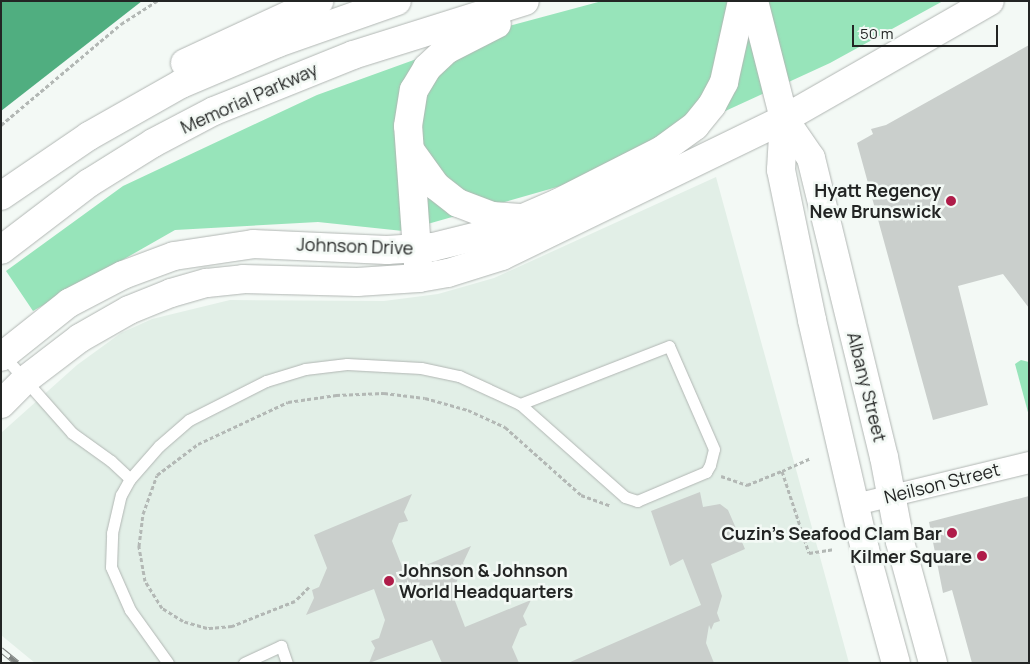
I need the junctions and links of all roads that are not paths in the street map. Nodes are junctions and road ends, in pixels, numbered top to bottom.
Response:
1 (320, 1) edge
2 (397, 1) edge
3 (525, 1) edge
4 (543, 1) edge
5 (742, 1) edge
6 (754, 1) edge
7 (990, 1) edge
8 (784, 119) junction
9 (409, 149) junction
10 (1, 176) edge
11 (1, 196) edge
12 (524, 218) junction
13 (417, 249) junction
14 (1, 250) edge
15 (419, 278) junction
16 (2, 356) edge
17 (25, 380) junction
18 (1, 404) edge
19 (520, 404) junction
20 (1029, 462) edge
21 (130, 479) junction
22 (891, 496) junction
23 (855, 504) junction
24 (168, 663) edge
25 (244, 663) edge
26 (287, 663) edge
27 (896, 663) edge
28 (933, 663) edge

1 - 10 main road
2 - 11 main road
3 - 14 main road, Memorial Parkway
4 - 9 main road
5 - 12 main road, Johnson Drive
6 - 8 main road, Albany Street
7 - 8 main road, Johnson Drive
8 - 15 main road, Johnson Drive
8 - 22 main road, Albany Street
8 - 23 main road, Albany Street
9 - 12 main road
9 - 13 main road
12 - 13 main road, Johnson Drive
13 - 15 main road
13 - 16 main road, Johnson Drive
15 - 17 main road, Johnson Drive
16 - 17 lane
17 - 18 main road, Johnson Drive
17 - 21 lane
19 - 19 lane
19 - 21 lane
20 - 22 street, Neilson Street
21 - 24 lane
22 - 23 street, Neilson Street
22 - 28 main road, Albany Street
23 - 27 main road, Albany Street
25 - 26 lane

